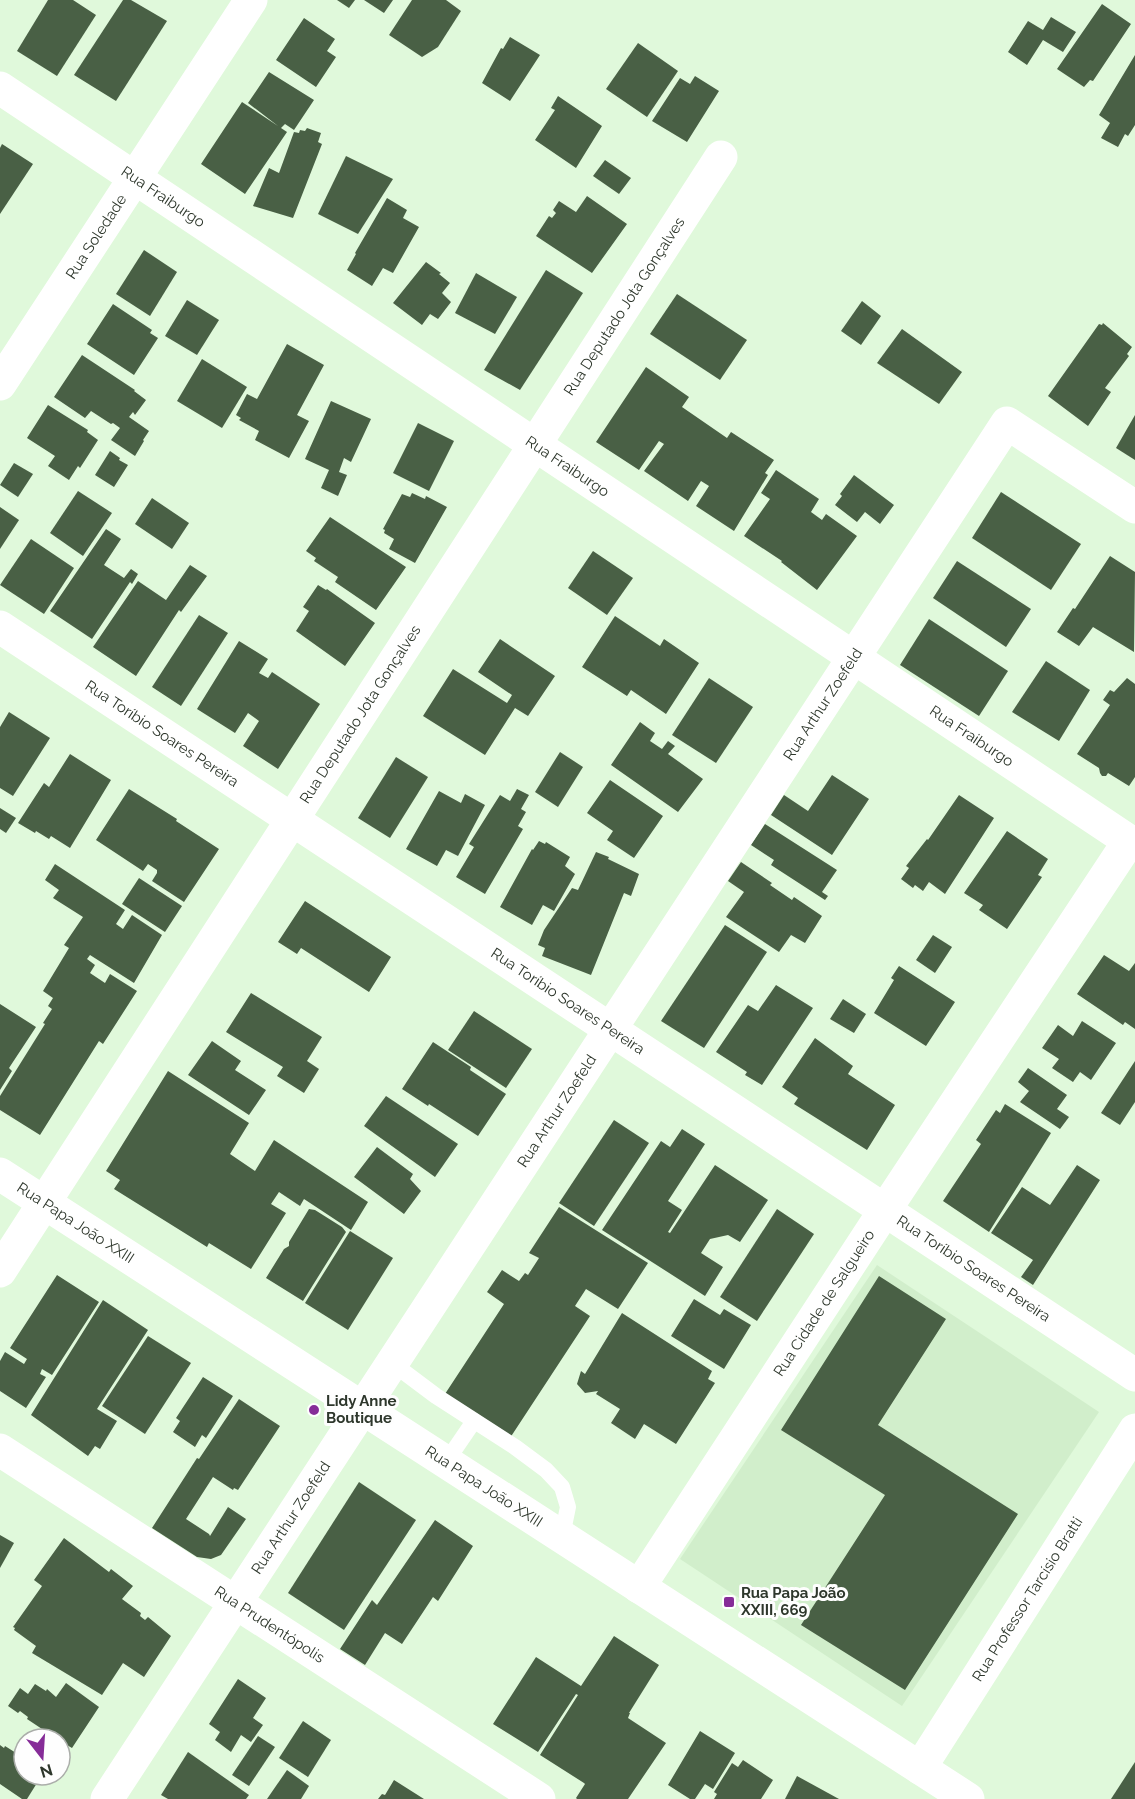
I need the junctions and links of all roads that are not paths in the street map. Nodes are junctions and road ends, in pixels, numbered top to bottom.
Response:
1 (251, 0) edge
2 (0, 88) edge
3 (721, 157) dead end
4 (135, 178) junction
5 (0, 384) edge
6 (536, 445) junction
7 (1135, 507) edge
8 (0, 627) edge
9 (854, 657) junction
10 (292, 820) junction
11 (1132, 843) edge
12 (610, 1029) junction
13 (0, 1174) edge
14 (44, 1202) junction
15 (885, 1210) junction
16 (0, 1271) edge
17 (392, 1363) junction
18 (1135, 1375) edge
19 (363, 1408) junction
20 (474, 1421) junction
21 (1135, 1430) edge
22 (0, 1450) edge
23 (446, 1461) junction
24 (562, 1536) junction
25 (639, 1587) junction
26 (236, 1602) junction
27 (920, 1768) junction
28 (501, 1789) edge
29 (107, 1799) edge
30 (539, 1799) edge
31 (968, 1799) edge

1 - 4 street, Rua Soledade
2 - 4 street, Rua Fraiburgo
3 - 6 street, Rua Deputado Jota Gonçalves
4 - 5 street, Rua Soledade
4 - 6 street, Rua Fraiburgo
6 - 9 street, Rua Fraiburgo
6 - 10 street, Rua Deputado Jota Gonçalves
7 - 9 street, Rua Arthur Zoefeld
8 - 10 street, Rua Toríbio Soares Pereira
9 - 11 street, Rua Fraiburgo
9 - 12 street, Rua Arthur Zoefeld
10 - 12 street, Rua Toríbio Soares Pereira
10 - 14 street, Rua Deputado Jota Gonçalves
11 - 15 street, Rua Cidade de Salgueiro
12 - 15 street, Rua Toríbio Soares Pereira
12 - 17 street, Rua Arthur Zoefeld
13 - 14 street, Rua Papa João XXIII
14 - 16 street, Rua Deputado Jota Gonçalves
14 - 19 street, Rua Papa João XXIII
15 - 18 street, Rua Toríbio Soares Pereira
15 - 25 street, Rua Cidade de Salgueiro
17 - 19 street, Rua Arthur Zoefeld
17 - 20 lane
19 - 23 street, Rua Papa João XXIII
19 - 26 street, Rua Arthur Zoefeld
20 - 23 lane
20 - 24 lane
21 - 27 street, Rua Professor Tarcísio Bratti
22 - 26 street, Rua Prudentópolis
23 - 24 street, Rua Papa João XXIII
24 - 25 street, Rua Papa João XXIII
25 - 27 street, Rua Papa João XXIII
26 - 28 street, Rua Prudentópolis
26 - 29 street, Rua Arthur Zoefeld
27 - 31 street, Rua Papa João XXIII
28 - 30 street, Rua Prudentópolis

